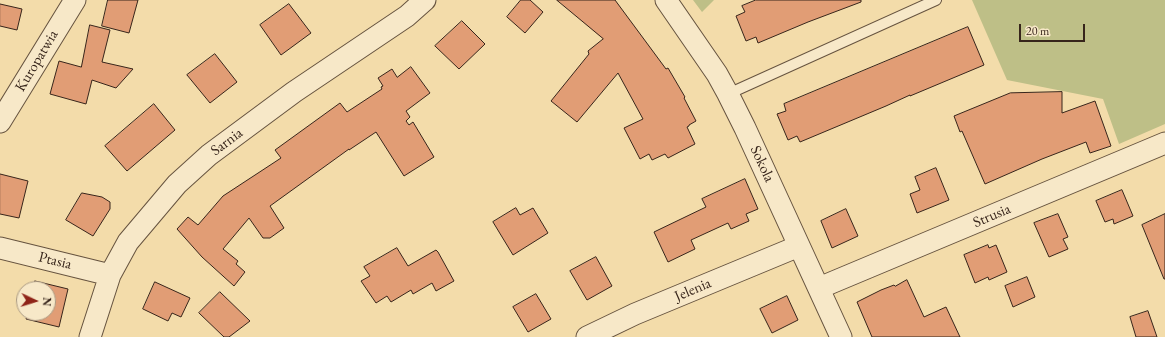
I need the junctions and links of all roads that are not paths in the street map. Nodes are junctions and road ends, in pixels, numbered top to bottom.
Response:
1 (75, 0) edge
2 (425, 0) edge
3 (666, 0) edge
4 (936, 0) edge
5 (728, 94) junction
6 (0, 122) edge
7 (1165, 143) edge
8 (799, 246) junction
9 (0, 248) edge
10 (110, 275) junction
11 (819, 288) junction
12 (90, 337) edge
13 (587, 337) edge
14 (841, 337) edge

1 - 6 street, Kuropatwia
2 - 10 street, Sarnia
3 - 5 street, Sokola
4 - 5 lane
5 - 8 street, Sokola
7 - 11 street, Strusia
8 - 11 street, Sokola
8 - 13 street, Jelenia
9 - 10 street, Ptasia
10 - 12 street, Sarnia
11 - 14 street, Sokola

